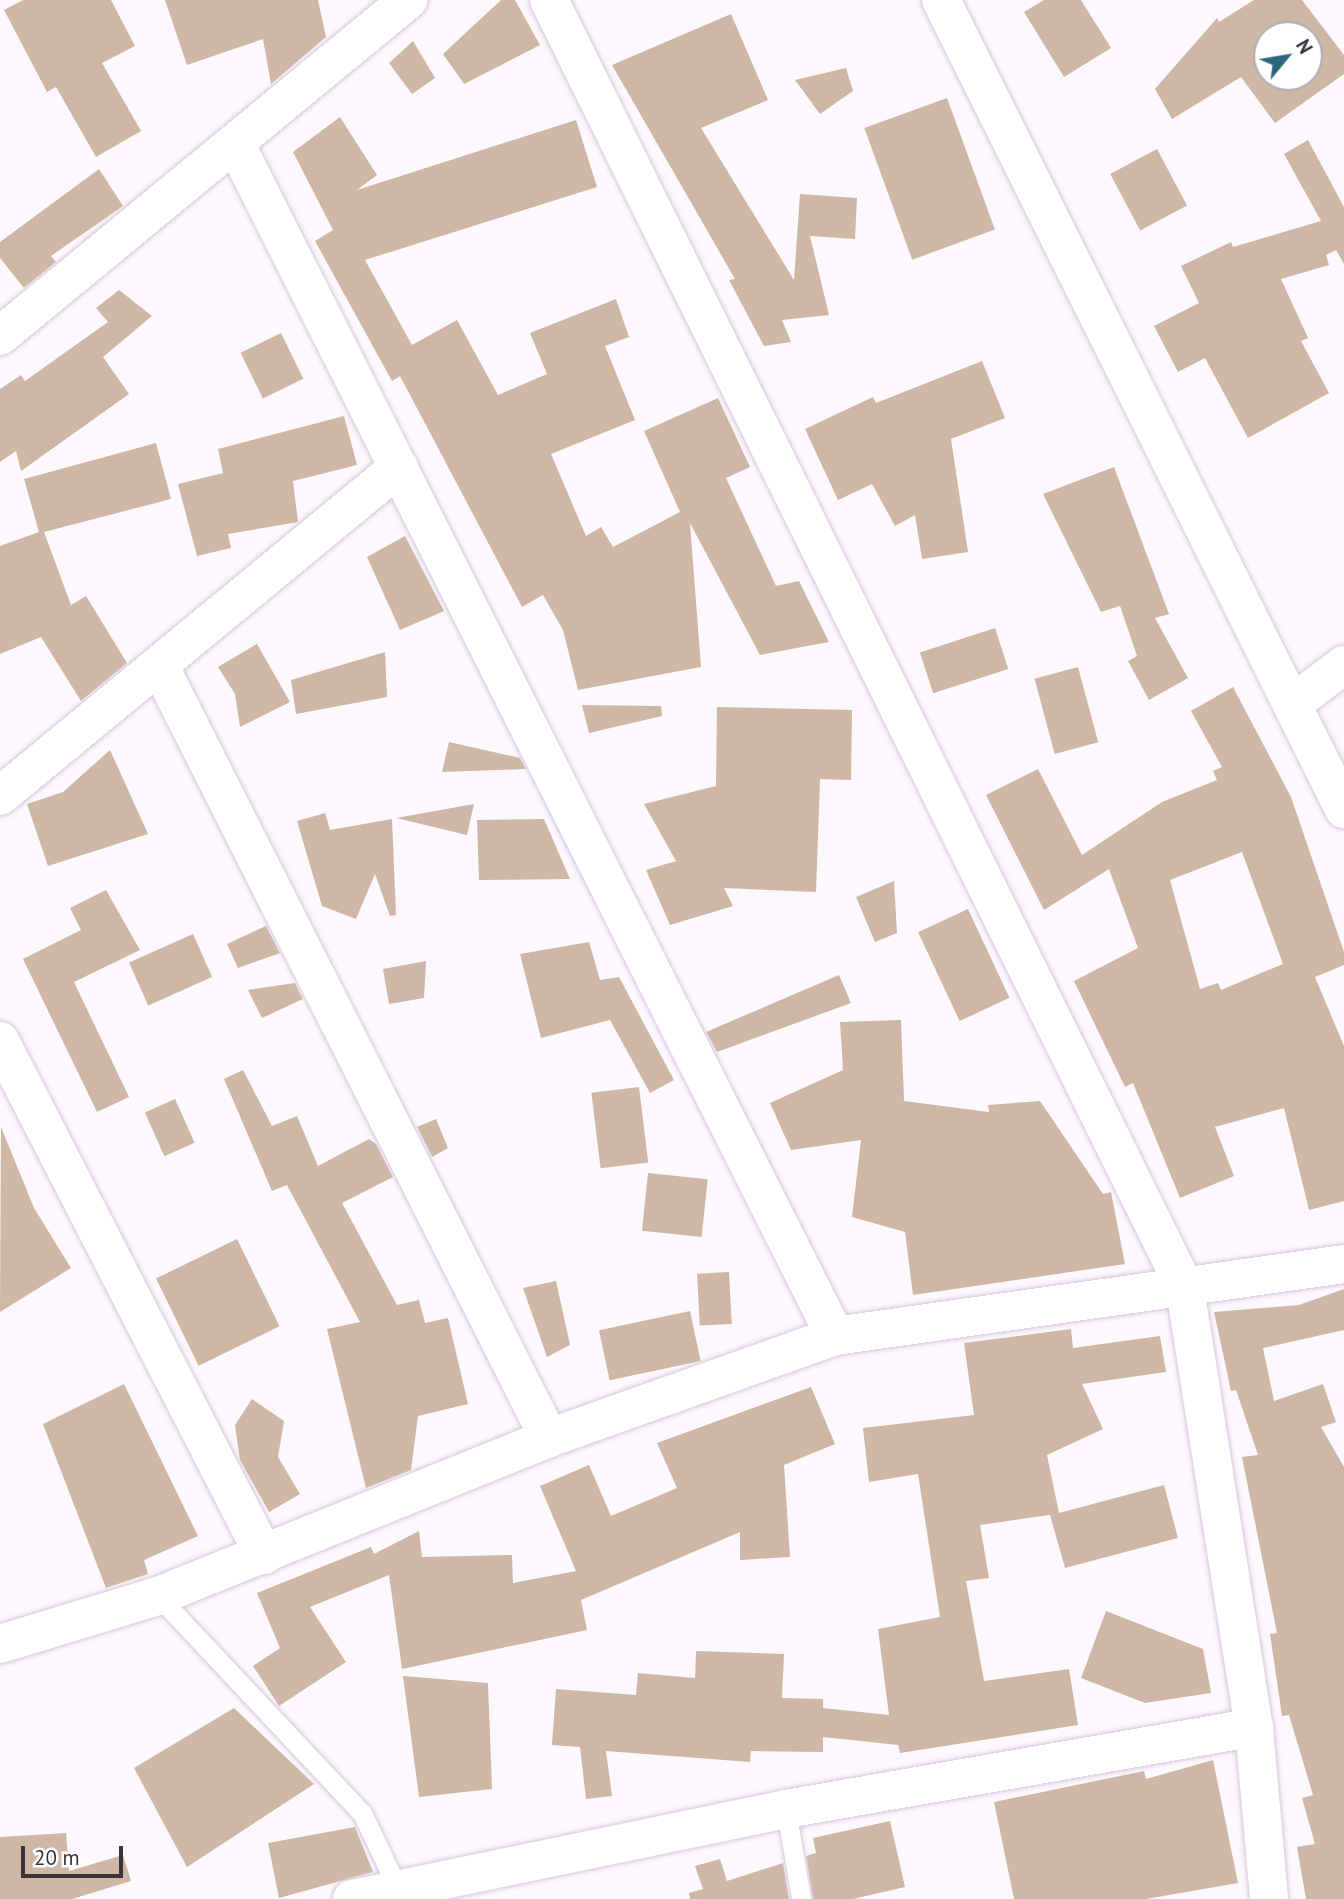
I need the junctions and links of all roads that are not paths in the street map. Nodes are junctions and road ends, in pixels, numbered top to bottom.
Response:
1 (408, 0) edge
2 (549, 0) edge
3 (941, 0) edge
4 (236, 145) junction
5 (0, 335) edge
6 (399, 467) junction
7 (159, 665) junction
8 (1344, 665) edge
9 (1292, 704) junction
10 (0, 796) edge
11 (1344, 809) edge
12 (0, 1041) edge
13 (1344, 1264) edge
14 (1185, 1288) junction
15 (835, 1336) junction
16 (549, 1438) junction
17 (264, 1555) junction
18 (158, 1596) junction
19 (0, 1644) edge
20 (1254, 1727) junction
21 (786, 1809) junction
22 (401, 1894) edge
23 (352, 1899) edge
24 (801, 1899) edge
25 (1269, 1899) edge

1 - 4 street
2 - 14 street
3 - 9 street
4 - 5 street
4 - 6 street
6 - 7 street
6 - 15 street
7 - 10 street
7 - 16 street
8 - 9 street
9 - 11 street
12 - 17 street
13 - 14 street
14 - 15 street
14 - 20 street
15 - 16 street
16 - 17 street
17 - 18 street
18 - 19 street
18 - 22 lane
20 - 21 street
20 - 25 street
21 - 22 street
21 - 24 lane
22 - 23 street

